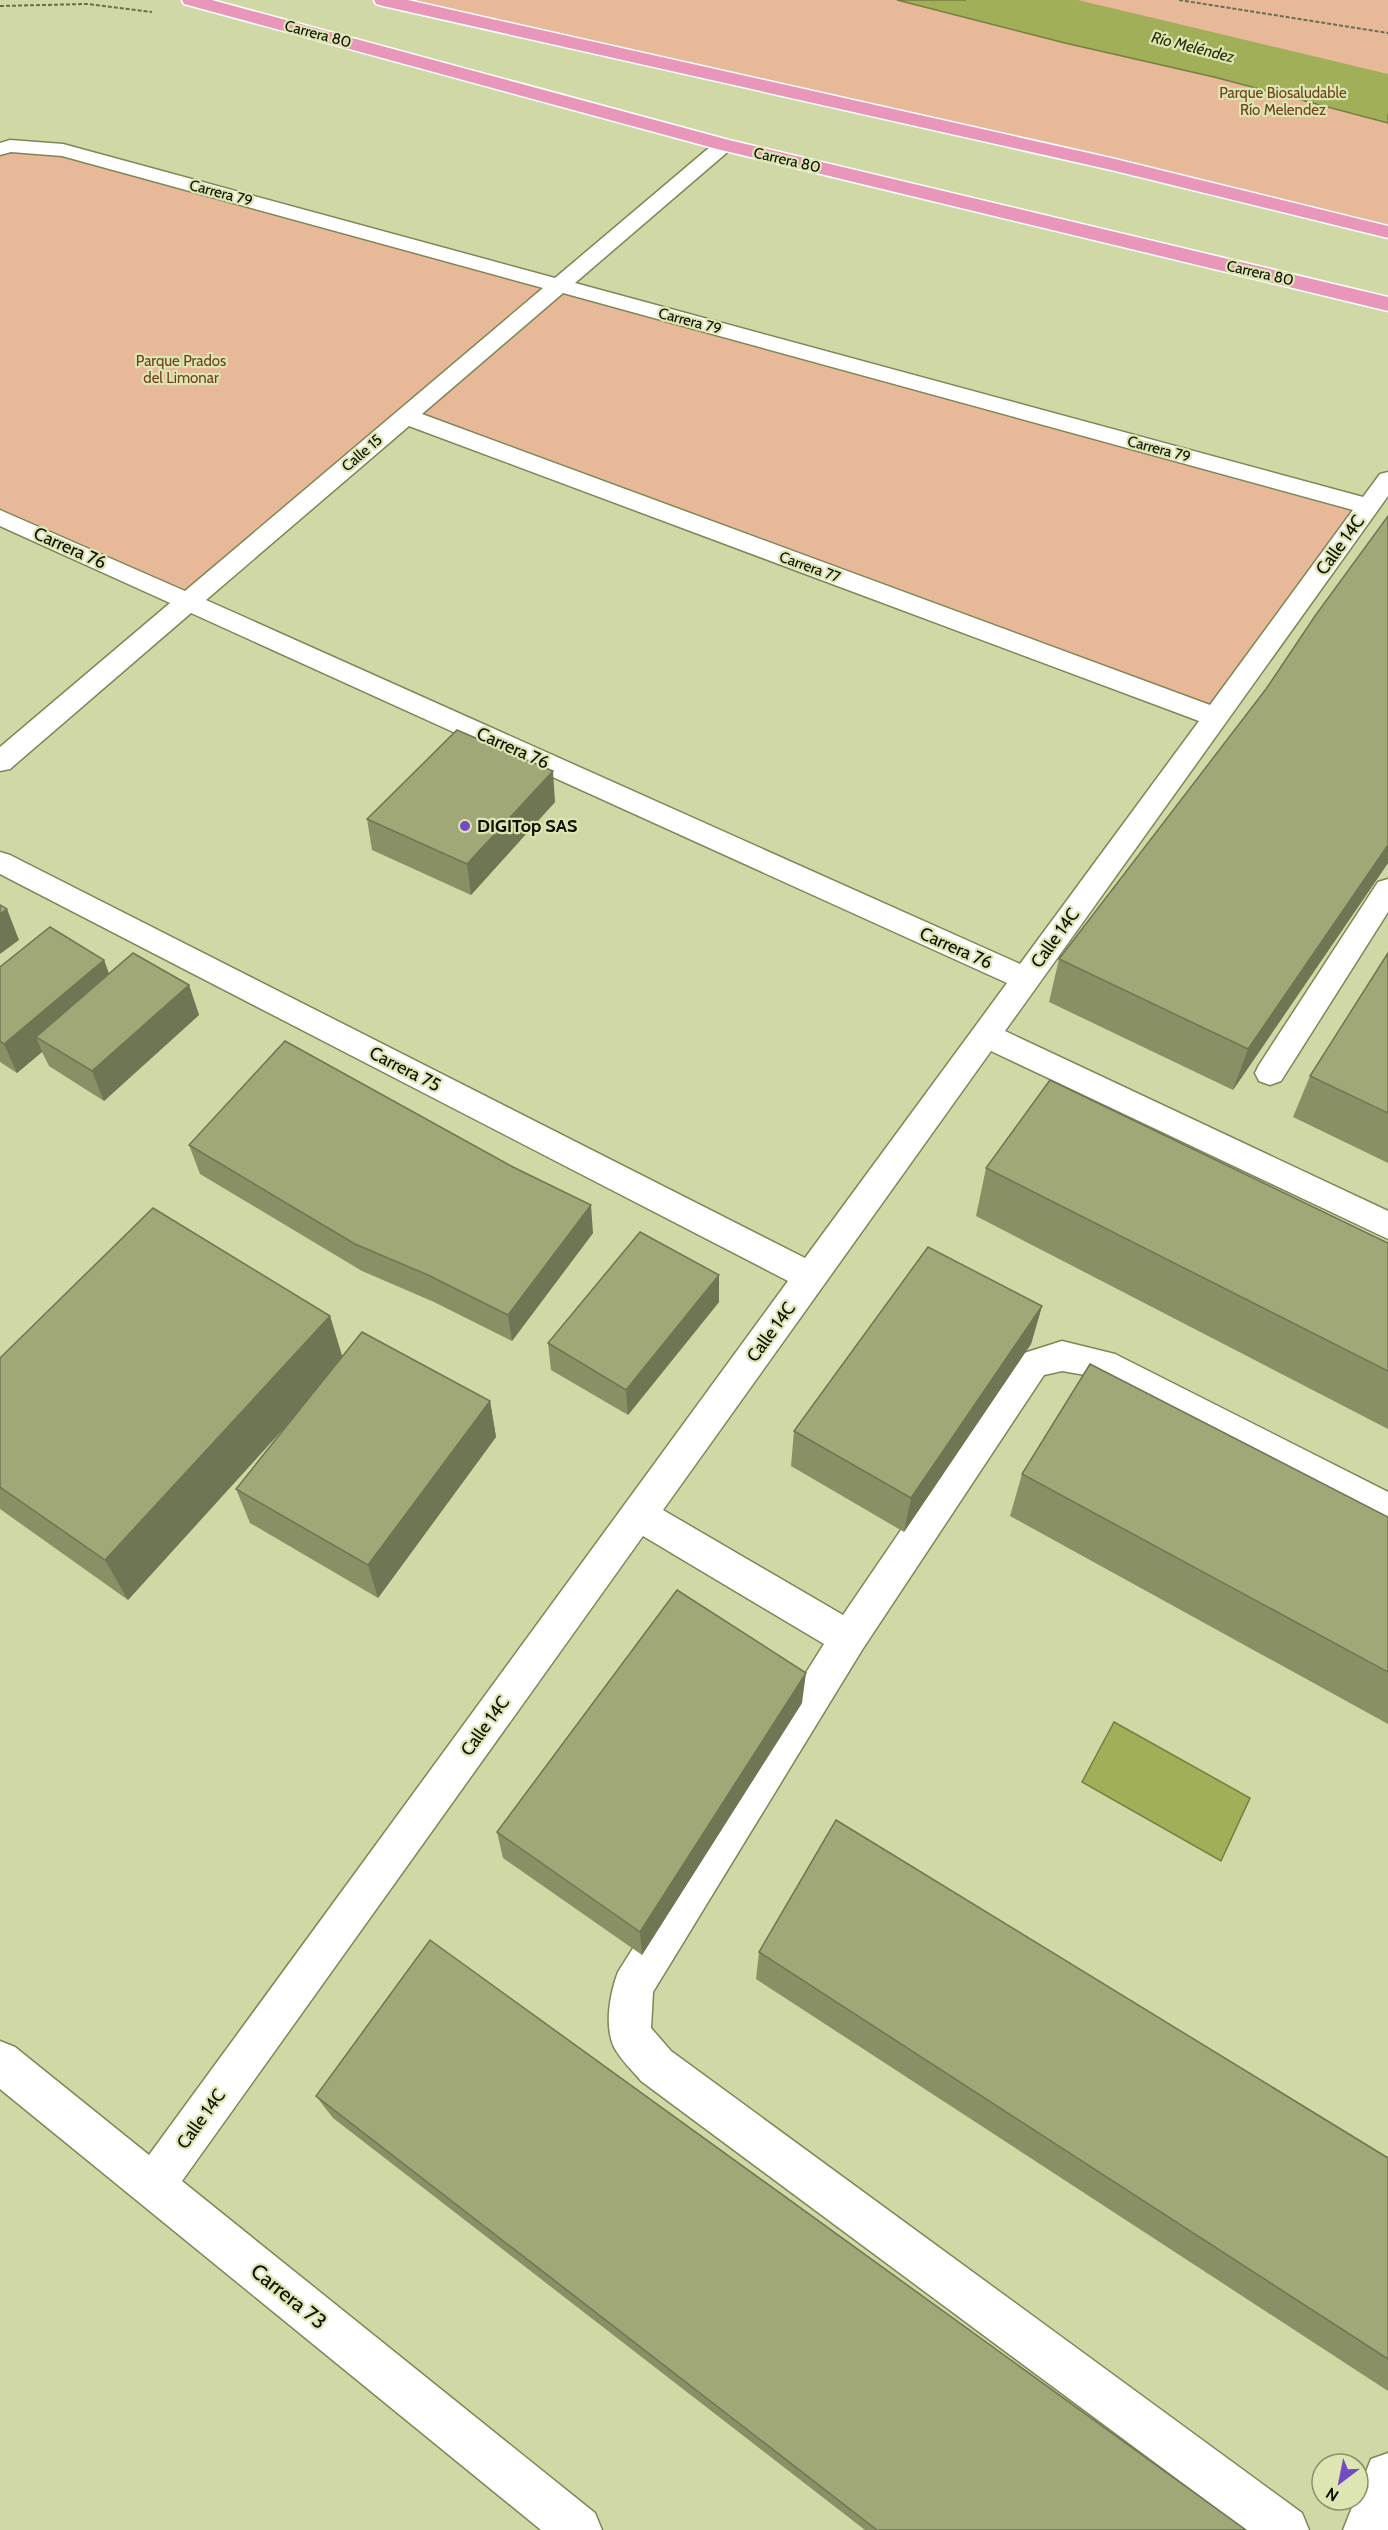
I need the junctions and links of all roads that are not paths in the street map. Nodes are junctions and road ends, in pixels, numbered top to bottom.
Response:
1 (191, 0) edge
2 (383, 0) edge
3 (724, 145) junction
4 (5, 147) edge
5 (1388, 232) edge
6 (560, 285) junction
7 (1388, 304) edge
8 (405, 416) junction
9 (1388, 479) edge
10 (1368, 506) junction
11 (0, 517) edge
12 (188, 602) junction
13 (1215, 717) junction
14 (0, 762) edge
15 (0, 862) edge
16 (1388, 889) edge
17 (1025, 980) junction
18 (985, 1035) junction
19 (1270, 1073) dead end
20 (1388, 1226) edge
21 (811, 1277) junction
22 (1388, 1510) edge
23 (639, 1514) junction
24 (849, 1638) junction
25 (0, 2061) edge
26 (153, 2185) junction
27 (1388, 2476) edge
28 (578, 2530) edge
29 (1285, 2530) edge
30 (1367, 2530) edge

1 - 3 main road, Carrera 80
2 - 5 main road
3 - 6 street, Calle 15
3 - 7 main road, Carrera 80
4 - 6 street, Carrera 79
6 - 8 street, Calle 15
6 - 10 street, Carrera 79
8 - 12 street, Calle 15
8 - 13 street, Carrera 77
9 - 10 street, Calle 14C
10 - 13 street, Calle 14C
11 - 12 street, Carrera 76
12 - 14 street, Calle 15
12 - 17 street, Carrera 76
13 - 17 street, Calle 14C
15 - 21 street, Carrera 75
16 - 19 street
17 - 18 street, Calle 14C
18 - 20 street
18 - 21 street, Calle 14C
21 - 23 street, Calle 14C
22 - 24 street
23 - 24 street
23 - 26 street, Calle 14C
24 - 29 street
25 - 26 street, Carrera 73
26 - 28 street, Carrera 73
27 - 30 street

